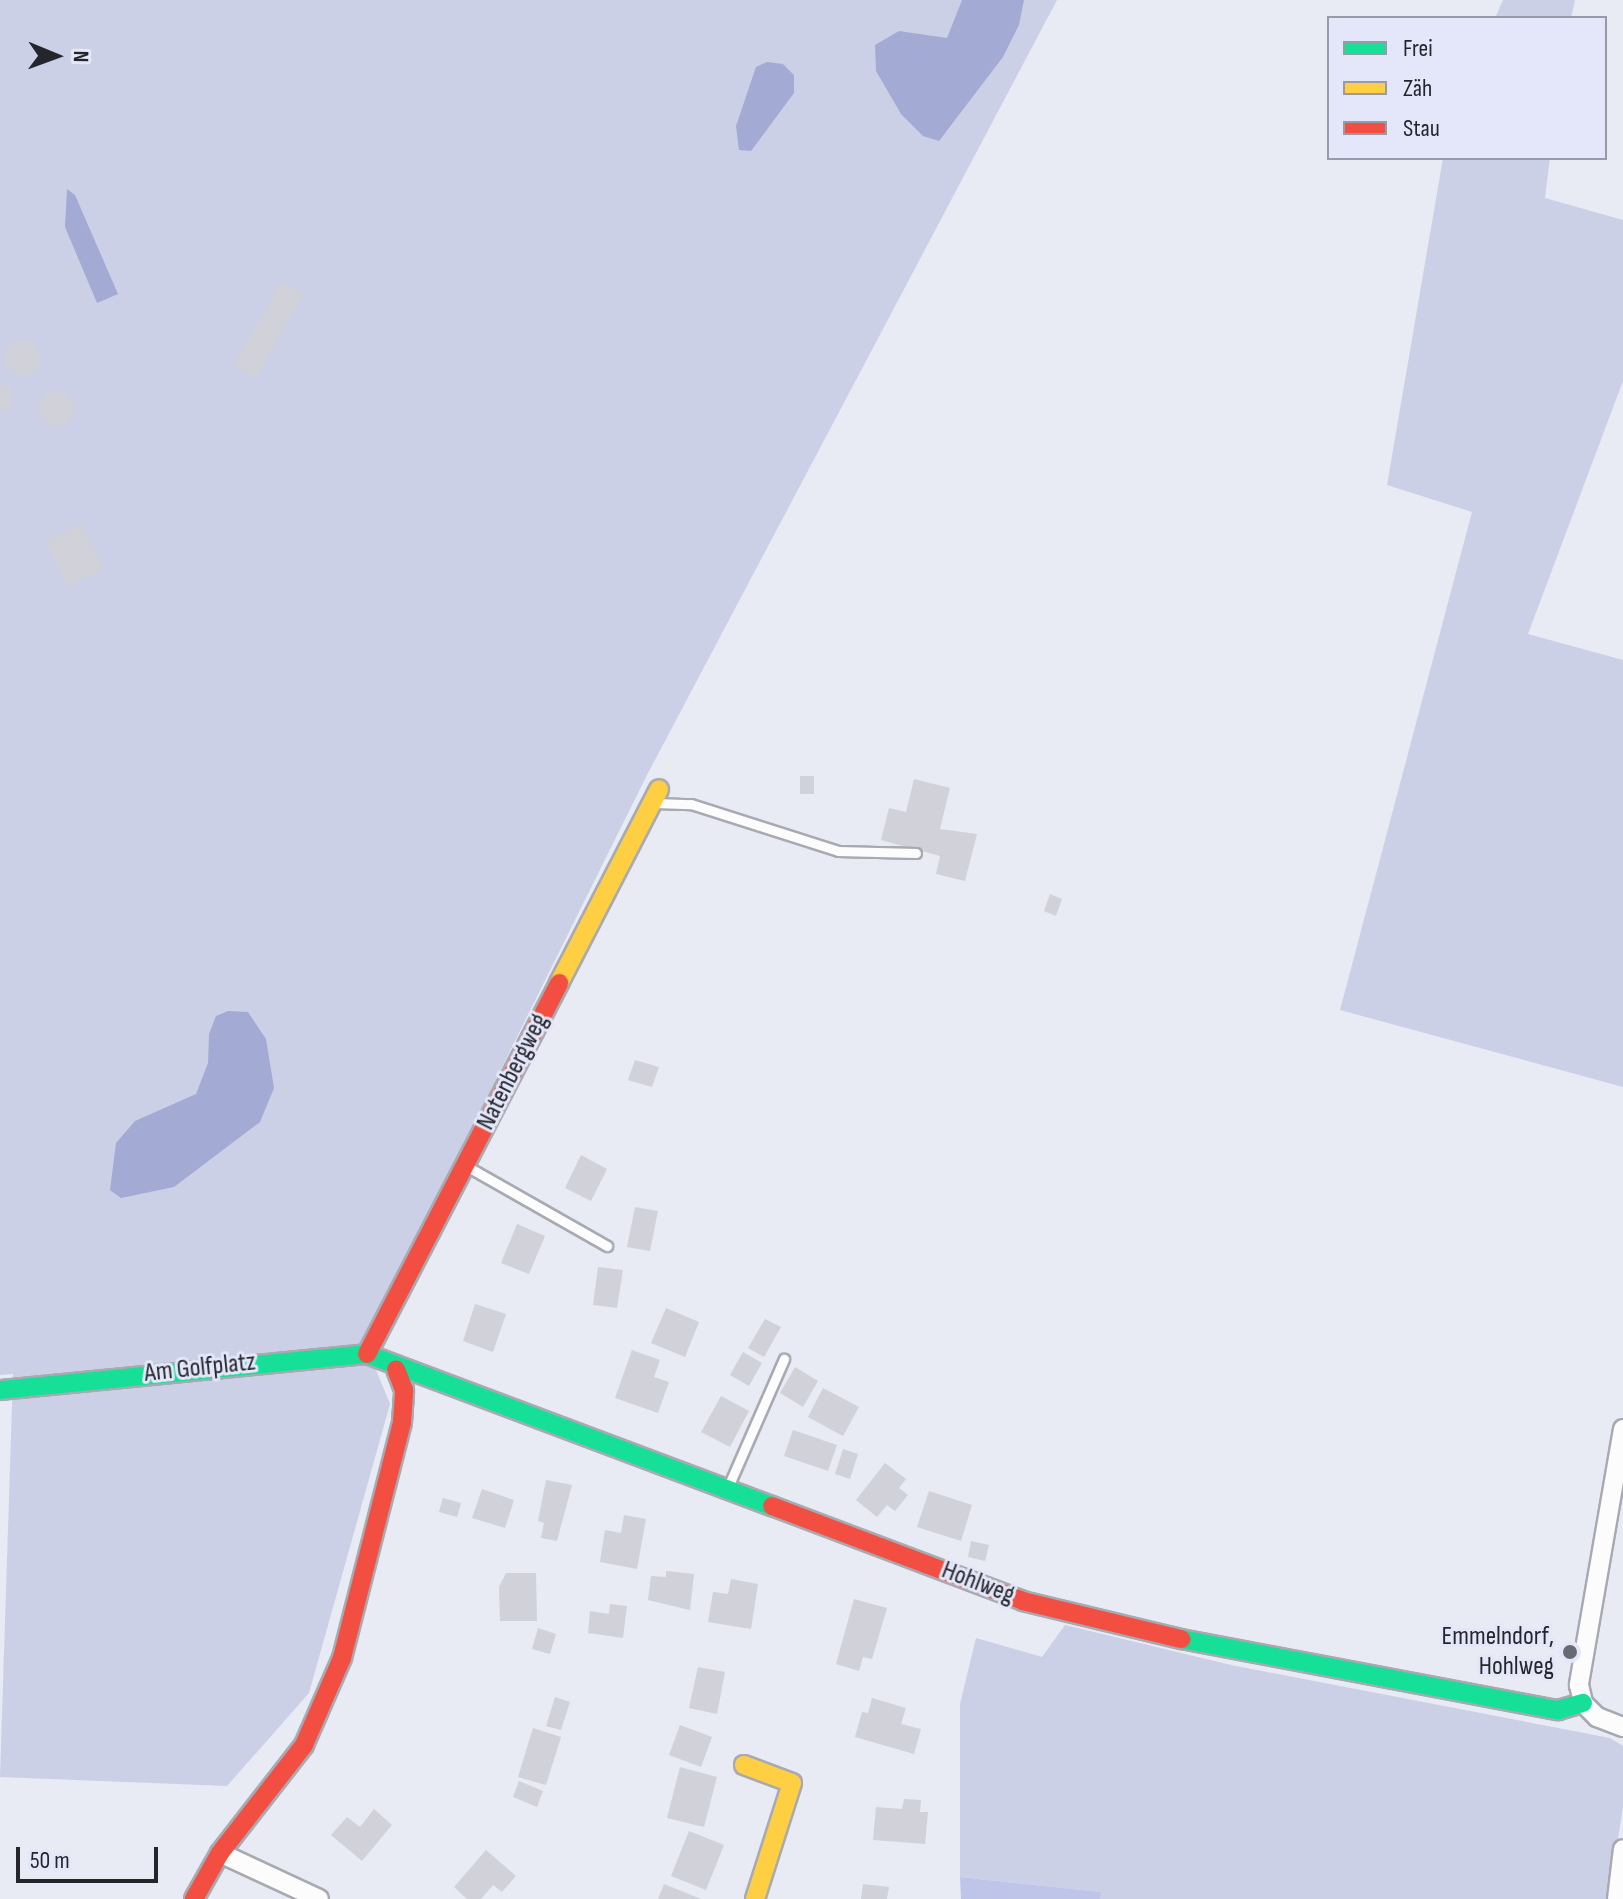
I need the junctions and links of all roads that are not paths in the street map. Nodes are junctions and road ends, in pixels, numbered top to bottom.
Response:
1 (655, 796) joint
2 (916, 853) dead end
3 (465, 1166) junction
4 (607, 1246) dead end
5 (367, 1354) junction
6 (784, 1359) dead end
7 (396, 1369) junction
8 (0, 1390) edge
9 (1623, 1429) edge
10 (727, 1490) junction
11 (1583, 1703) junction
12 (1623, 1727) edge
13 (744, 1765) dead end
14 (1623, 1849) edge
15 (220, 1853) junction
16 (194, 1899) edge
17 (319, 1899) edge
18 (755, 1899) edge
19 (1617, 1899) edge

1 - 2 lane
1 - 3 street, Natenbergweg
3 - 4 lane
3 - 5 street, Natenbergweg
5 - 7 street, Am Golfplatz
5 - 8 street, Am Golfplatz
6 - 10 lane
7 - 10 street, Hohlweg
7 - 15 street
9 - 11 street
10 - 11 street, Hohlweg
11 - 12 street
13 - 18 street
14 - 19 street
15 - 16 street
15 - 17 street

